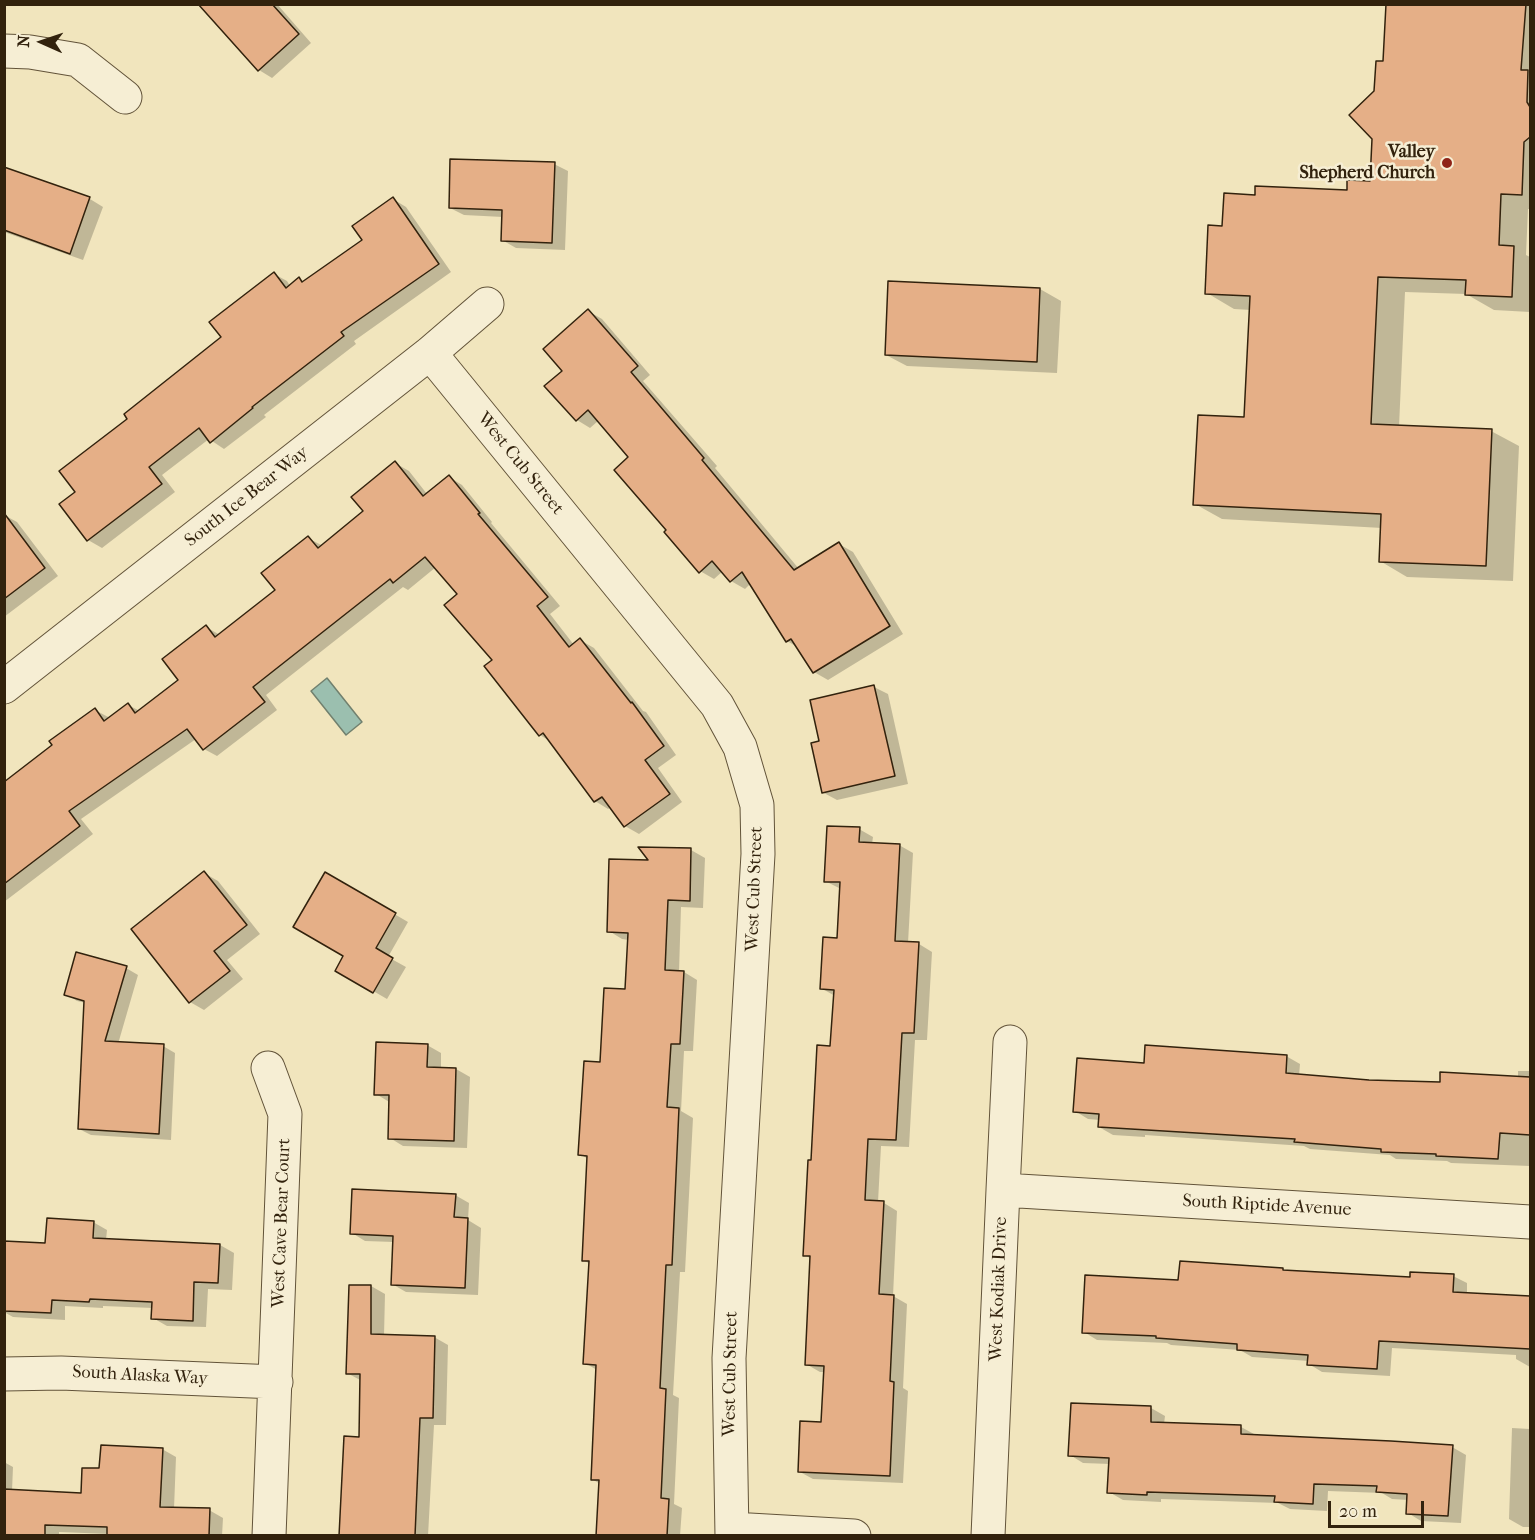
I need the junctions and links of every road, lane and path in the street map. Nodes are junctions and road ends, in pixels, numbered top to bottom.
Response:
1 (4, 51) edge
2 (125, 97) dead end
3 (487, 304) dead end
4 (430, 352) junction
5 (4, 687) edge
6 (1010, 1042) dead end
7 (268, 1068) dead end
8 (1003, 1190) junction
9 (1530, 1222) edge
10 (4, 1374) edge
11 (276, 1382) junction
12 (732, 1533) edge
13 (269, 1536) edge
14 (854, 1536) edge
15 (988, 1536) edge

1 - 2 street
3 - 4 street, South Ice Bear Way
4 - 5 street, South Ice Bear Way
4 - 12 street, West Cub Street
6 - 8 street, West Kodiak Drive
7 - 11 street, West Cave Bear Court
8 - 9 street, South Riptide Avenue
8 - 15 street, West Kodiak Drive
10 - 11 street, South Alaska Way
11 - 13 street, West Cave Bear Court
12 - 14 street

